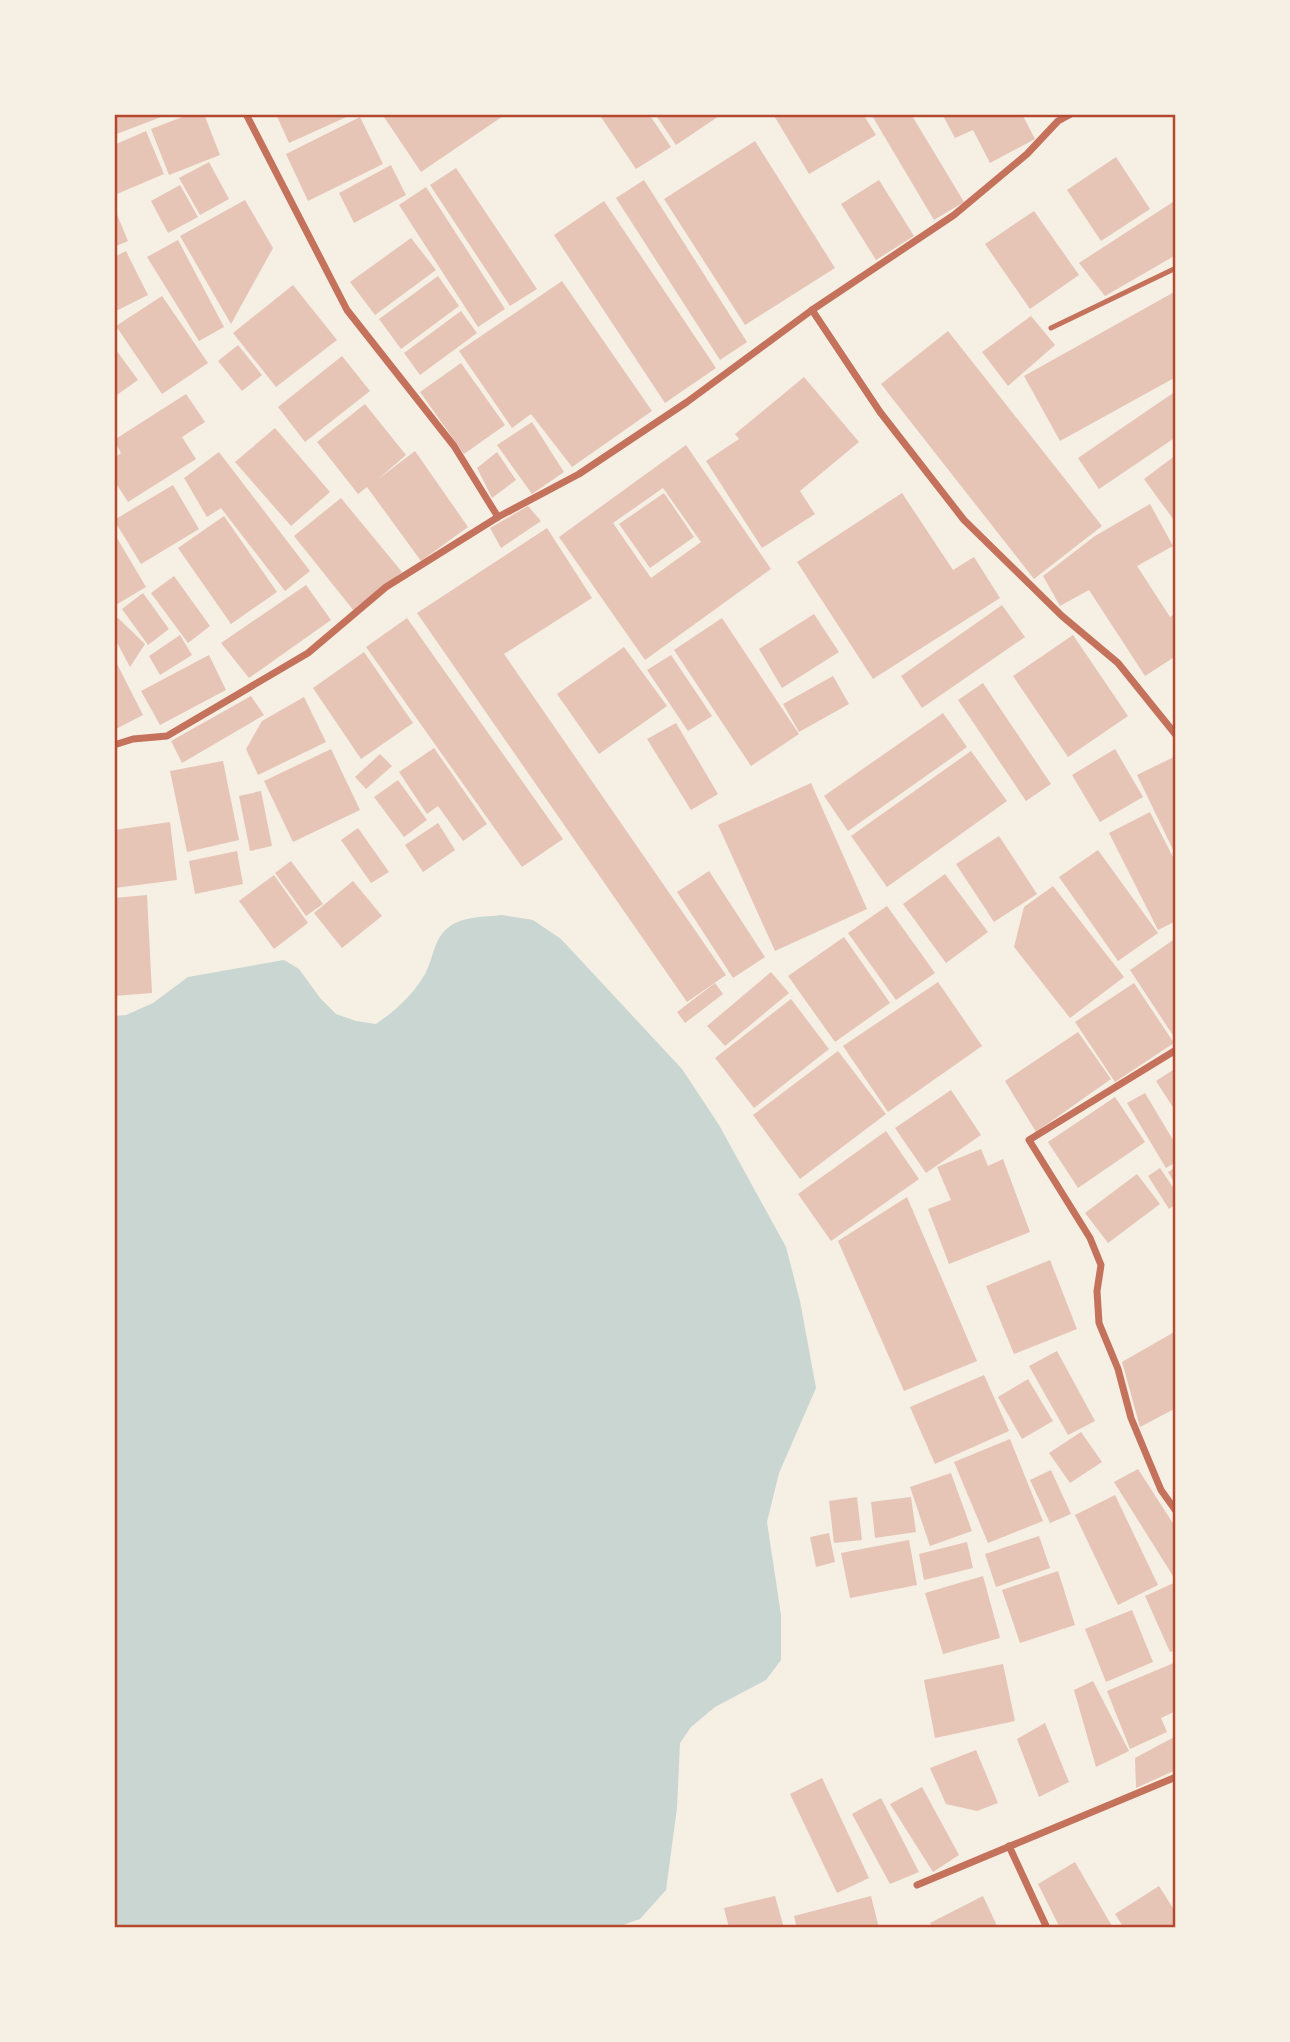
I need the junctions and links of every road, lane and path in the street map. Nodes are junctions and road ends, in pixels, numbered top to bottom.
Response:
1 (246, 114) edge
2 (1071, 114) edge
3 (1176, 268) edge
4 (812, 310) junction
5 (1051, 328) dead end
6 (498, 517) junction
7 (1176, 735) edge
8 (114, 746) edge
9 (1176, 1050) edge
10 (1176, 1511) edge
11 (1176, 1777) edge
12 (1009, 1846) junction
13 (917, 1885) dead end
14 (1047, 1928) edge

1 - 6 street
2 - 4 street
3 - 5 lane
4 - 6 street
4 - 7 street
6 - 8 street
9 - 10 street
11 - 12 street
12 - 13 street
12 - 14 street

